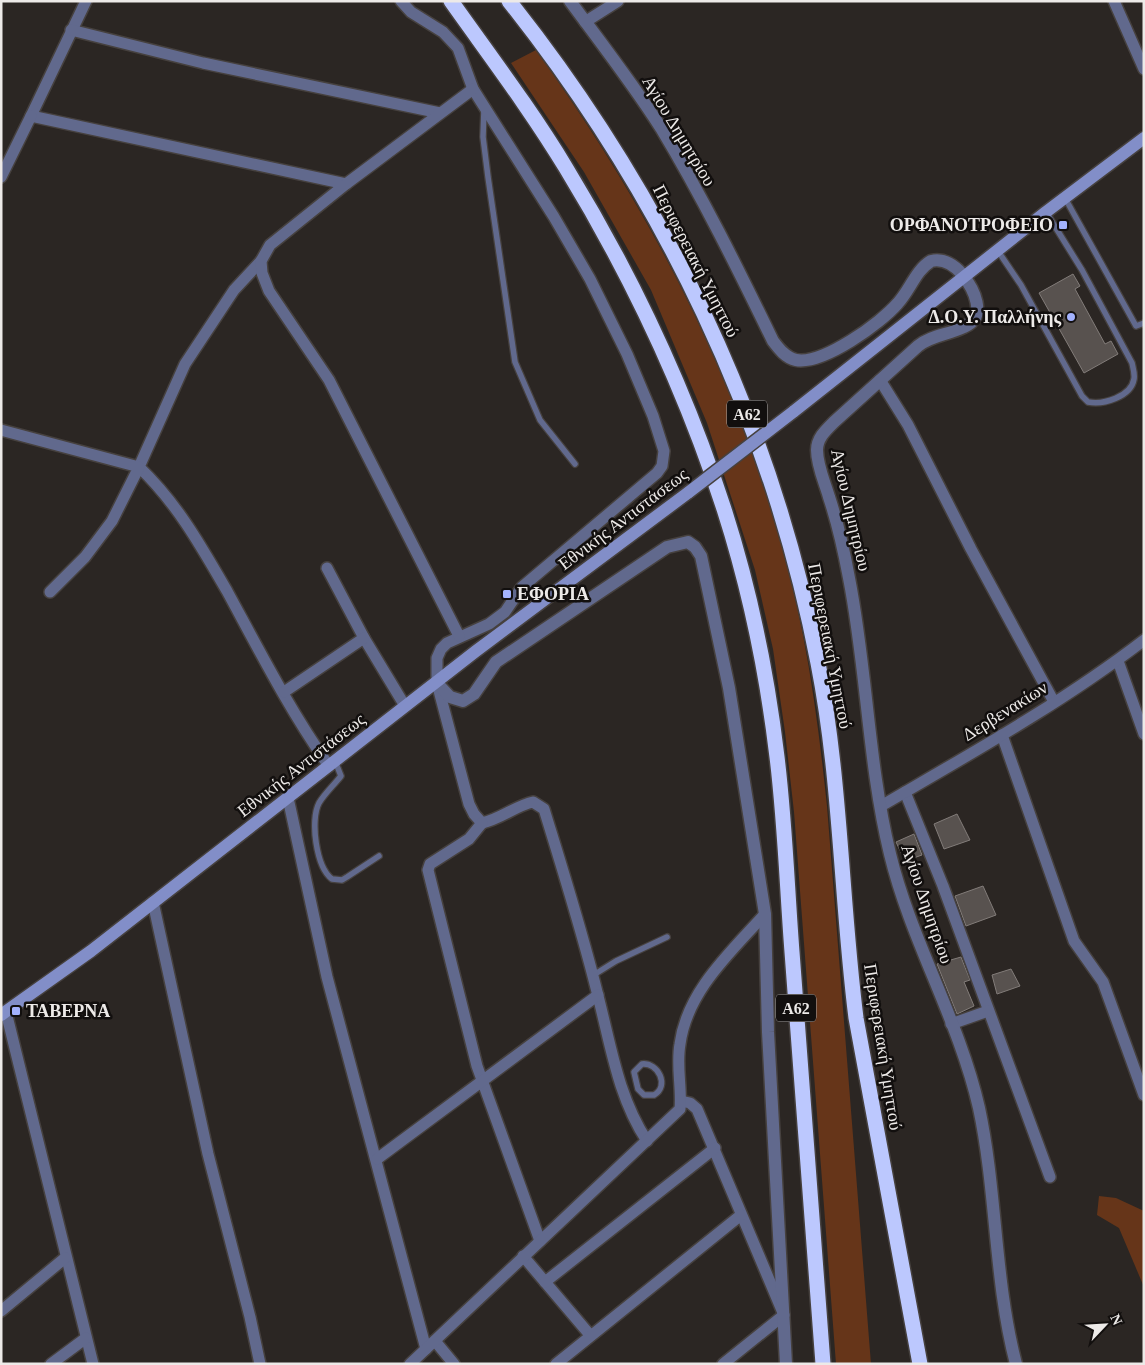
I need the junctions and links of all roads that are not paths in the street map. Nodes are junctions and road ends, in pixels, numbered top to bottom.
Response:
1 (86, 1) edge
2 (401, 1) edge
3 (439, 1) edge
4 (451, 1) edge
5 (510, 1) edge
6 (570, 1) edge
7 (618, 1) edge
8 (1114, 1) edge
9 (585, 22) junction
10 (71, 30) junction
11 (494, 62) junction
12 (1144, 69) edge
13 (473, 89) junction
14 (484, 108) junction
15 (440, 113) junction
16 (31, 116) junction
17 (1144, 138) edge
18 (1, 178) edge
19 (346, 184) junction
20 (1065, 198) junction
21 (1046, 212) junction
22 (998, 251) junction
23 (262, 261) junction
24 (964, 277) junction
25 (1144, 322) edge
26 (880, 380) junction
27 (1, 430) edge
28 (575, 464) dead end
29 (139, 467) junction
30 (328, 568) dead end
31 (50, 592) dead end
32 (459, 636) junction
33 (364, 638) junction
34 (1144, 640) edge
35 (1118, 661) junction
36 (437, 683) junction
37 (284, 692) junction
38 (1054, 702) junction
39 (406, 706) junction
40 (1002, 734) junction
41 (1144, 734) edge
42 (332, 763) junction
43 (905, 792) junction
44 (288, 798) junction
45 (881, 806) junction
46 (482, 823) junction
47 (379, 856) dead end
48 (153, 902) junction
49 (765, 914) junction
50 (666, 937) dead end
51 (592, 976) junction
52 (598, 994) junction
53 (988, 1011) junction
54 (3, 1013) edge
55 (951, 1024) junction
56 (482, 1083) junction
57 (636, 1083) junction
58 (621, 1088) junction
59 (1144, 1095) edge
60 (681, 1100) junction
61 (647, 1141) junction
62 (715, 1148) junction
63 (377, 1159) junction
64 (1050, 1177) dead end
65 (741, 1215) junction
66 (540, 1241) junction
67 (524, 1256) junction
68 (66, 1258) junction
69 (545, 1282) junction
70 (1, 1311) edge
71 (784, 1315) junction
72 (590, 1335) junction
73 (86, 1338) junction
74 (431, 1345) junction
75 (51, 1364) edge
76 (93, 1364) edge
77 (260, 1364) edge
78 (410, 1364) edge
79 (454, 1364) edge
80 (556, 1364) edge
81 (723, 1364) edge
82 (786, 1364) edge
83 (823, 1364) edge
84 (920, 1364) edge
85 (1016, 1364) edge

1 - 10 street
2 - 13 street
3 - 11 highway
4 - 11 highway, Α62
5 - 84 highway, Περιφερειακή Υμηττού / Α62
6 - 9 street, Αγίου Δημητρίου
7 - 9 street
8 - 12 street
9 - 24 street, Αγίου Δημητρίου
10 - 15 street
10 - 16 street
11 - 83 highway, Α62
13 - 14 street
13 - 15 street
14 - 28 lane
14 - 32 street
15 - 19 street
16 - 18 street
16 - 19 street
17 - 20 main road, Εθνικής Αντιστάσεως
19 - 23 street
20 - 21 main road, Εθνικής Αντιστάσεως
20 - 25 lane
21 - 22 main road, Εθνικής Αντιστάσεως
21 - 22 lane
22 - 24 main road, Εθνικής Αντιστάσεως
23 - 29 street
23 - 32 street
24 - 26 street, Αγίου Δημητρίου
24 - 36 main road, Εθνικής Αντιστάσεως, bridge
26 - 38 street
26 - 45 street, Αγίου Δημητρίου
27 - 29 street
29 - 31 street
29 - 37 street
30 - 33 street
32 - 36 street
33 - 37 street
33 - 39 street
34 - 35 street, Δερβενακίων
35 - 38 street, Δερβενακίων
35 - 41 street
36 - 39 main road, Εθνικής Αντιστάσεως
36 - 46 street
36 - 49 street
37 - 42 street
38 - 40 street, Δερβενακίων
39 - 42 main road, Εθνικής Αντιστάσεως
40 - 43 street, Δερβενακίων
40 - 59 street
42 - 44 main road, Εθνικής Αντιστάσεως
42 - 47 lane
43 - 45 street, Δερβενακίων
43 - 53 street
44 - 48 main road, Εθνικής Αντιστάσεως
44 - 63 street
45 - 55 street, Αγίου Δημητρίου
46 - 51 street
46 - 56 street
48 - 54 main road, Εθνικής Αντιστάσεως
48 - 77 street
49 - 60 street
49 - 71 street
50 - 51 lane
51 - 52 street
52 - 56 street
52 - 58 street
53 - 55 street
53 - 64 street
54 - 68 street
55 - 85 street, Αγίου Δημητρίου
56 - 63 street
56 - 66 street
57 - 57 lane
57 - 58 lane
58 - 61 street
60 - 61 street
60 - 62 street
61 - 66 street
62 - 65 street
62 - 69 street
63 - 74 street
65 - 71 street
65 - 72 street
66 - 67 street
67 - 69 street
67 - 74 street
68 - 70 street
68 - 73 street
69 - 72 street
71 - 81 street
71 - 82 street
72 - 80 street
73 - 75 street
73 - 76 street
74 - 78 street
74 - 79 street

